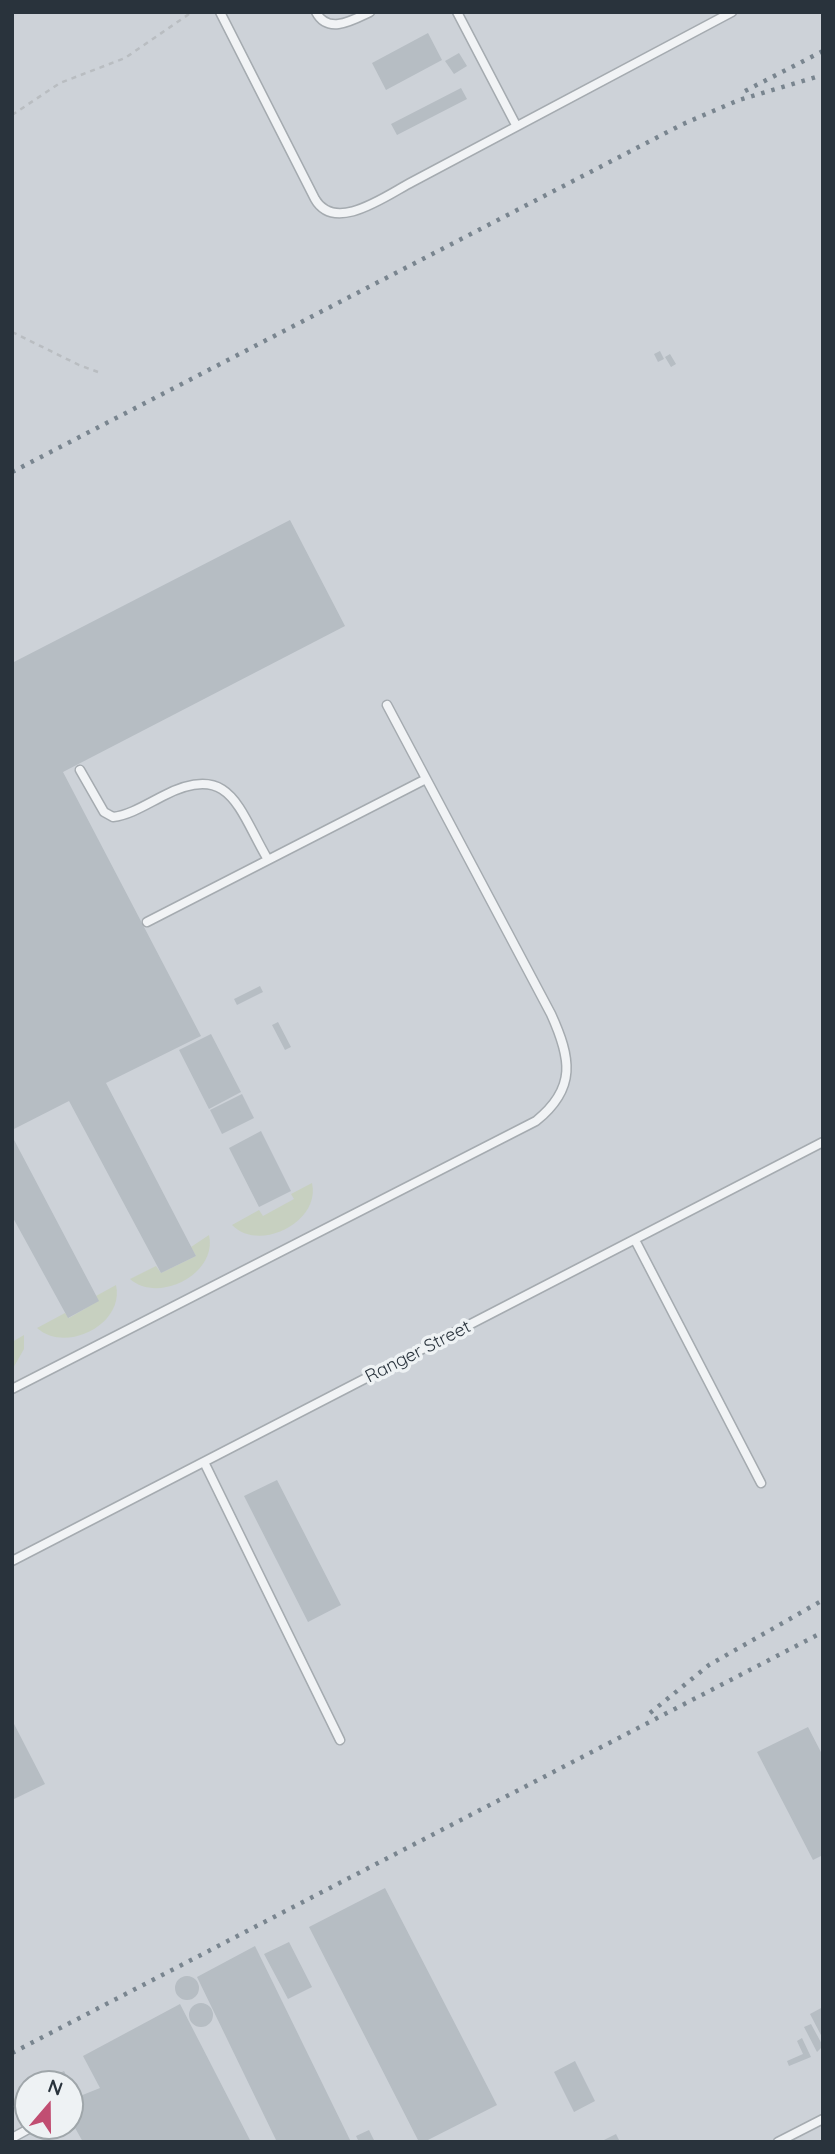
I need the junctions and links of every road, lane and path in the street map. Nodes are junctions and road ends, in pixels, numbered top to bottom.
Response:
1 (192, 12) edge
2 (220, 12) edge
3 (316, 12) edge
4 (370, 12) edge
5 (457, 12) edge
6 (732, 12) edge
7 (12, 115) edge
8 (516, 125) junction
9 (12, 332) edge
10 (99, 372) dead end
11 (387, 705) dead end
12 (80, 770) dead end
13 (426, 779) junction
14 (267, 858) junction
15 (147, 922) dead end
16 (823, 1142) edge
17 (635, 1240) junction
18 (12, 1389) edge
19 (204, 1462) junction
20 (761, 1483) dead end
21 (12, 1561) edge
22 (340, 1740) dead end
23 (823, 2119) edge
24 (778, 2142) edge

1 - 7 path
2 - 8 lane
3 - 4 lane
5 - 8 lane
6 - 8 lane
9 - 10 path
11 - 13 lane
12 - 14 lane
13 - 14 lane
13 - 18 lane
14 - 15 lane
16 - 17 lane, Ranger Street
17 - 19 lane, Ranger Street
17 - 20 lane
19 - 21 lane, Ranger Street
19 - 22 lane
23 - 24 lane

